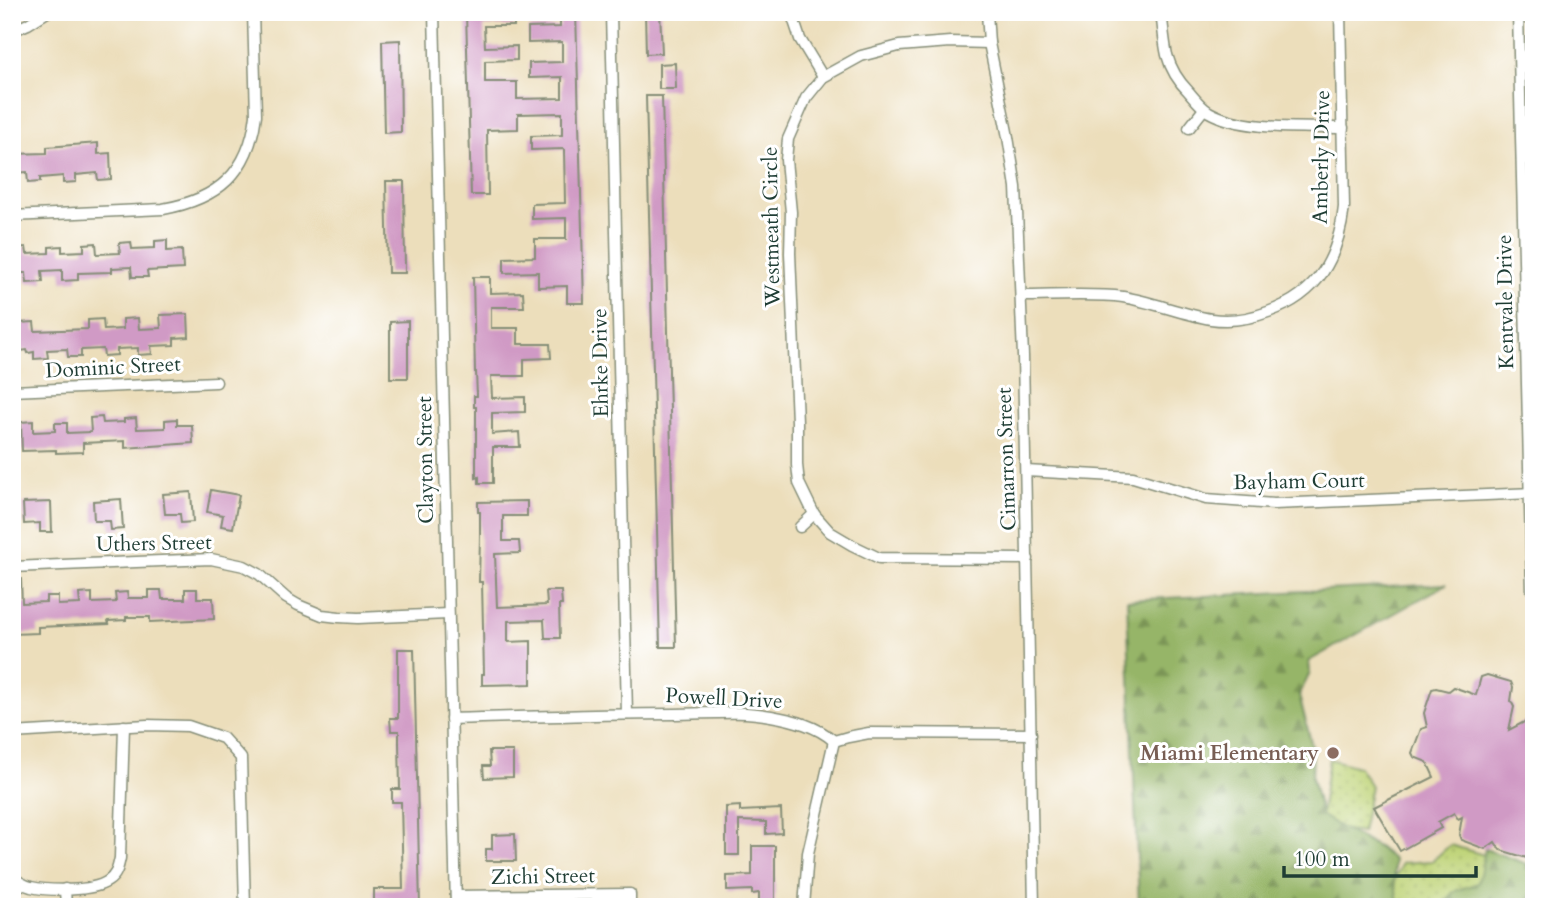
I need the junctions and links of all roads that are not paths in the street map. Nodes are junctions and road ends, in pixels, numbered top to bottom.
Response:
1 (47, 12) edge
2 (253, 12) edge
3 (434, 12) edge
4 (611, 12) edge
5 (791, 12) edge
6 (987, 12) edge
7 (1161, 12) edge
8 (1340, 12) edge
9 (1518, 12) edge
10 (12, 31) edge
11 (989, 43) junction
12 (823, 77) junction
13 (1204, 109) junction
14 (1189, 128) dead end
15 (1343, 128) junction
16 (1521, 133) junction
17 (1534, 133) edge
18 (12, 216) edge
19 (1021, 296) junction
20 (1529, 307) edge
21 (216, 382) dead end
22 (12, 391) edge
23 (1026, 471) junction
24 (1531, 493) edge
25 (814, 513) junction
26 (800, 527) dead end
27 (1028, 559) junction
28 (12, 567) edge
29 (1532, 590) edge
30 (448, 614) junction
31 (627, 714) junction
32 (451, 719) junction
33 (124, 726) junction
34 (12, 733) edge
35 (1031, 734) junction
36 (834, 741) junction
37 (12, 876) edge
38 (65, 889) junction
39 (456, 901) edge
40 (66, 907) edge
41 (245, 907) edge
42 (630, 907) edge
43 (804, 907) edge
44 (1034, 907) edge

1 - 10 street
2 - 18 street
3 - 30 street, Clayton Street
4 - 31 street, Ehrke Drive
5 - 12 street
6 - 11 street, Cimarron Street
7 - 13 street
8 - 15 street, Amberly Drive
9 - 16 street, Kentvale Drive
11 - 12 street, Westmeath Circle
11 - 19 street, Cimarron Street
12 - 25 street, Westmeath Circle
13 - 14 street
13 - 15 street
15 - 19 street, Amberly Drive
16 - 17 street
16 - 20 street, Kentvale Drive
19 - 23 street, Cimarron Street
20 - 24 street, Kentvale Drive
21 - 22 street, Dominic Street
23 - 24 street, Bayham Court
23 - 27 street, Cimarron Street
24 - 29 street, Kentvale Drive
25 - 26 street
25 - 27 street, Westmeath Circle
27 - 35 street, Cimarron Street
28 - 30 street, Uthers Street
30 - 32 street, Clayton Street
31 - 32 street, Powell Drive
31 - 36 street, Powell Drive
32 - 39 street, Clayton Street
33 - 34 street
33 - 38 street
33 - 41 street
35 - 36 street
35 - 44 street, Cimarron Street
36 - 43 street
37 - 38 street
38 - 40 street
39 - 42 street, Zichi Street

